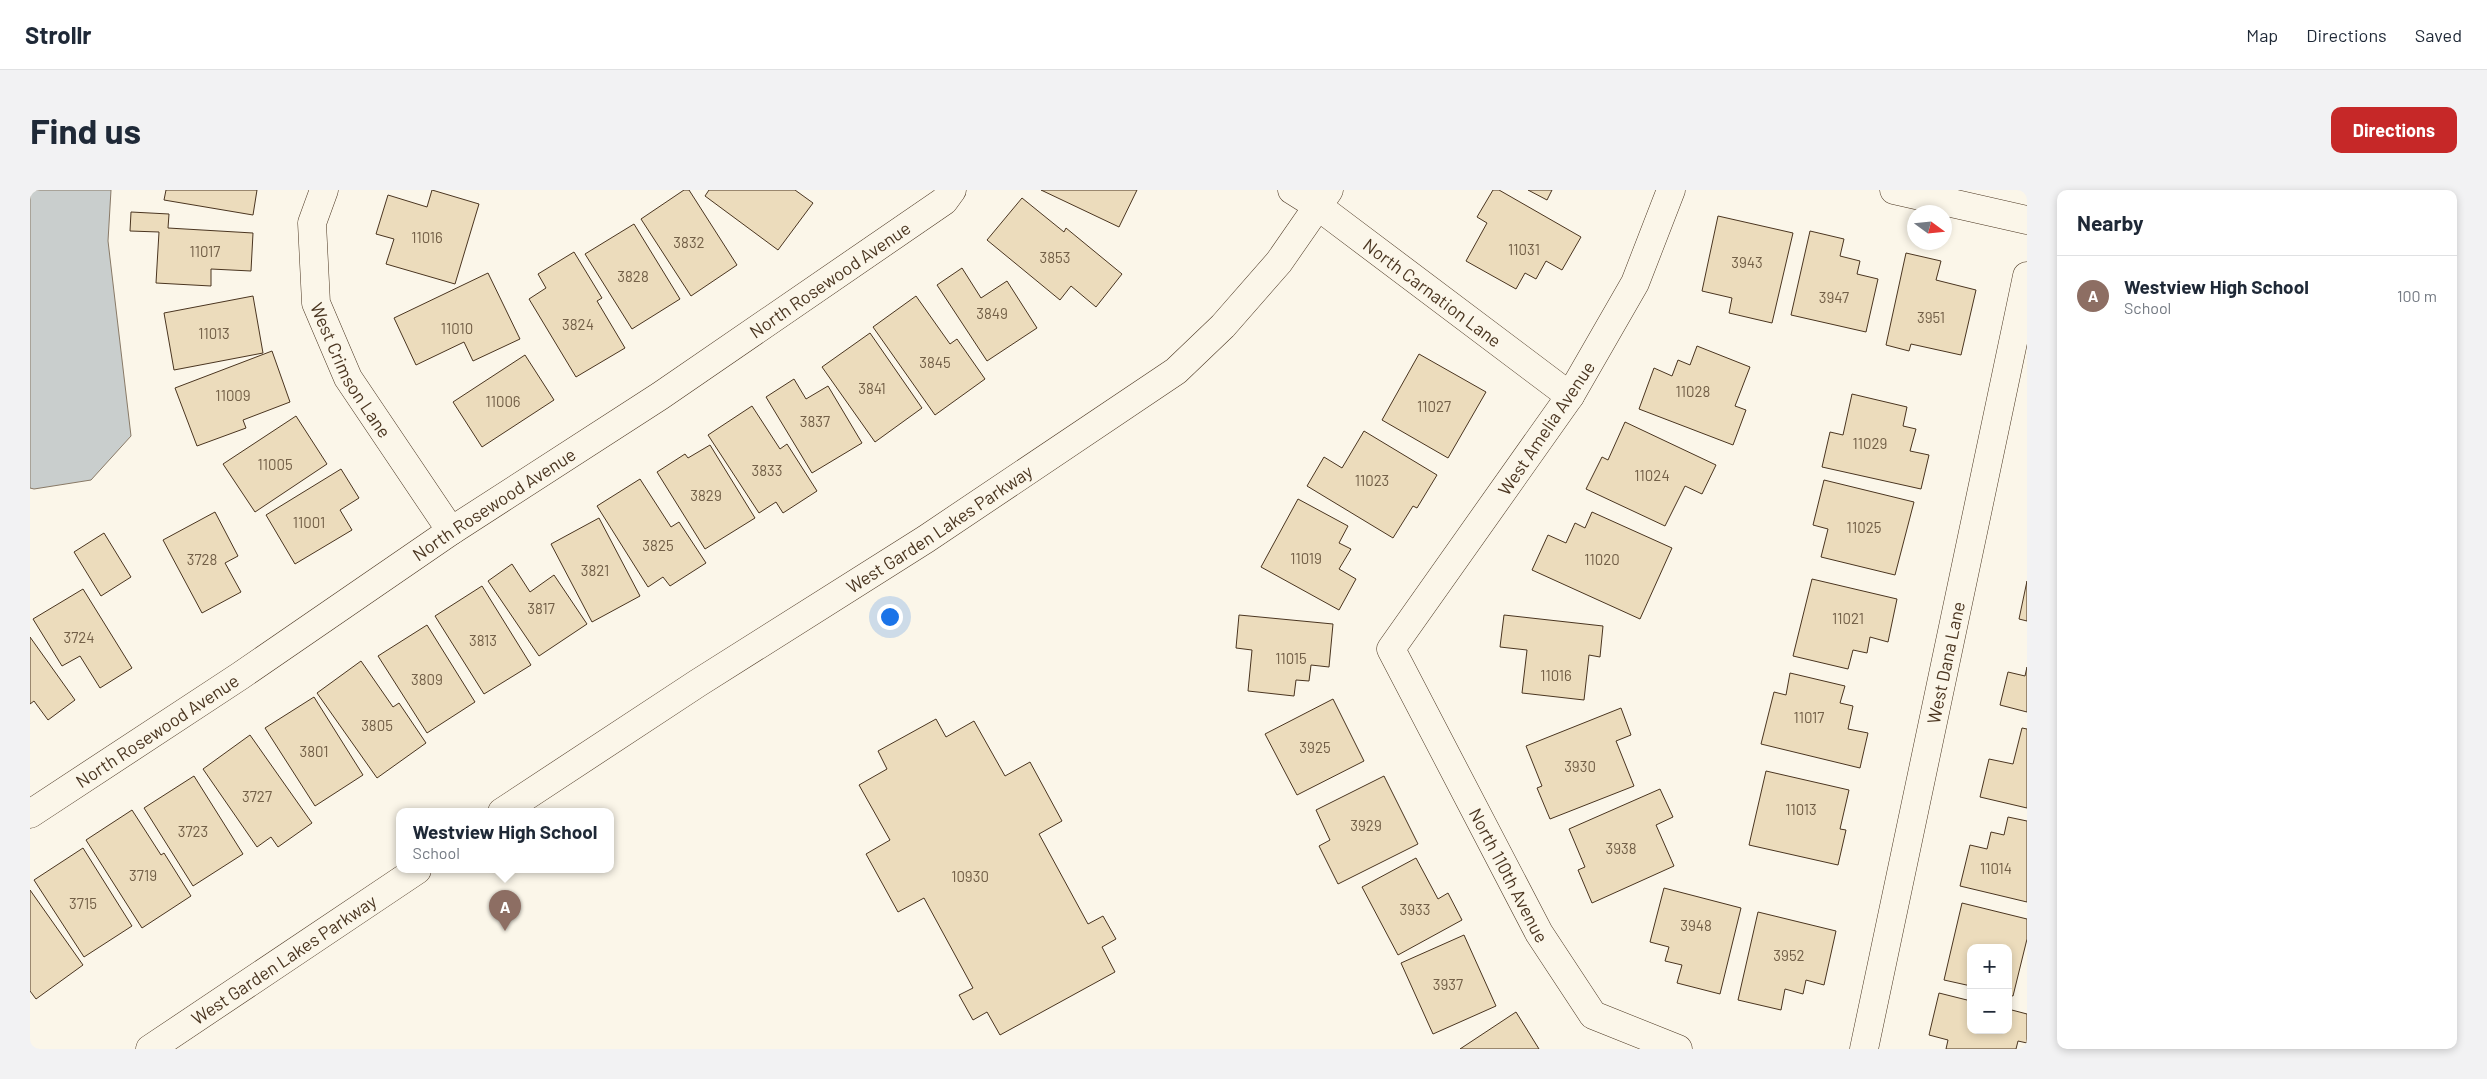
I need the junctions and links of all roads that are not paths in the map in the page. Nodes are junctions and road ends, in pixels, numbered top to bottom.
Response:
1 (324, 190) edge
2 (952, 190) edge
3 (1292, 190) edge
4 (1671, 190) edge
5 (1894, 190) edge
6 (1324, 198) edge
7 (2027, 220) edge
8 (2027, 276) edge
9 (1570, 396) junction
10 (451, 532) junction
11 (1391, 649) joint
12 (508, 808) edge
13 (30, 814) edge
14 (413, 873) edge
15 (150, 1049) edge
16 (1678, 1049) edge
17 (1864, 1049) edge

1 - 10 street, West Crimson Lane
2 - 10 street, North Rosewood Avenue
3 - 6 street, North Carnation Lane
4 - 9 street, West Amelia Avenue
5 - 7 street
6 - 9 street, North Carnation Lane
6 - 12 street, West Garden Lakes Parkway
8 - 17 street, West Dana Lane
9 - 11 street, West Amelia Avenue
10 - 13 street, North Rosewood Avenue
11 - 16 street, North 110th Avenue
14 - 15 street, West Garden Lakes Parkway

